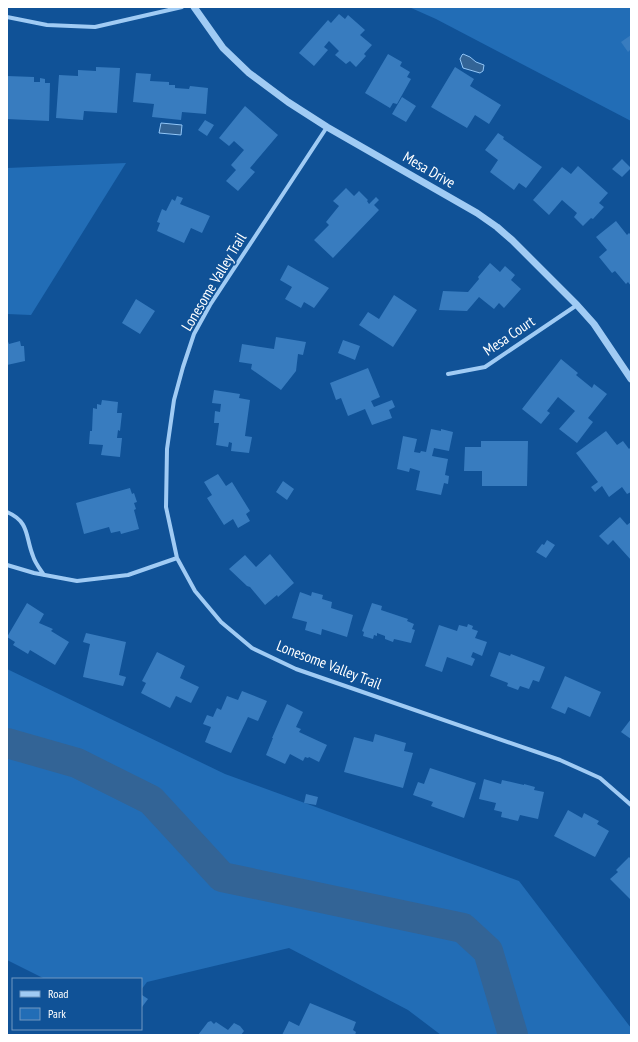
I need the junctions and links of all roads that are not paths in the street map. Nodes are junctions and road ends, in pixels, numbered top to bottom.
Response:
1 (182, 7) edge
2 (194, 7) edge
3 (7, 17) edge
4 (327, 127) junction
5 (577, 305) junction
6 (448, 374) dead end
7 (631, 379) edge
8 (7, 512) edge
9 (177, 558) junction
10 (7, 565) edge
11 (44, 575) junction
12 (631, 805) edge

1 - 3 street
2 - 4 street, Mesa Drive
4 - 5 street, Mesa Drive
4 - 9 street, Lonesome Valley Trail
5 - 6 street, Mesa Court
5 - 7 street, Mesa Drive
8 - 11 street
9 - 11 street
9 - 12 street, Lonesome Valley Trail
10 - 11 street

